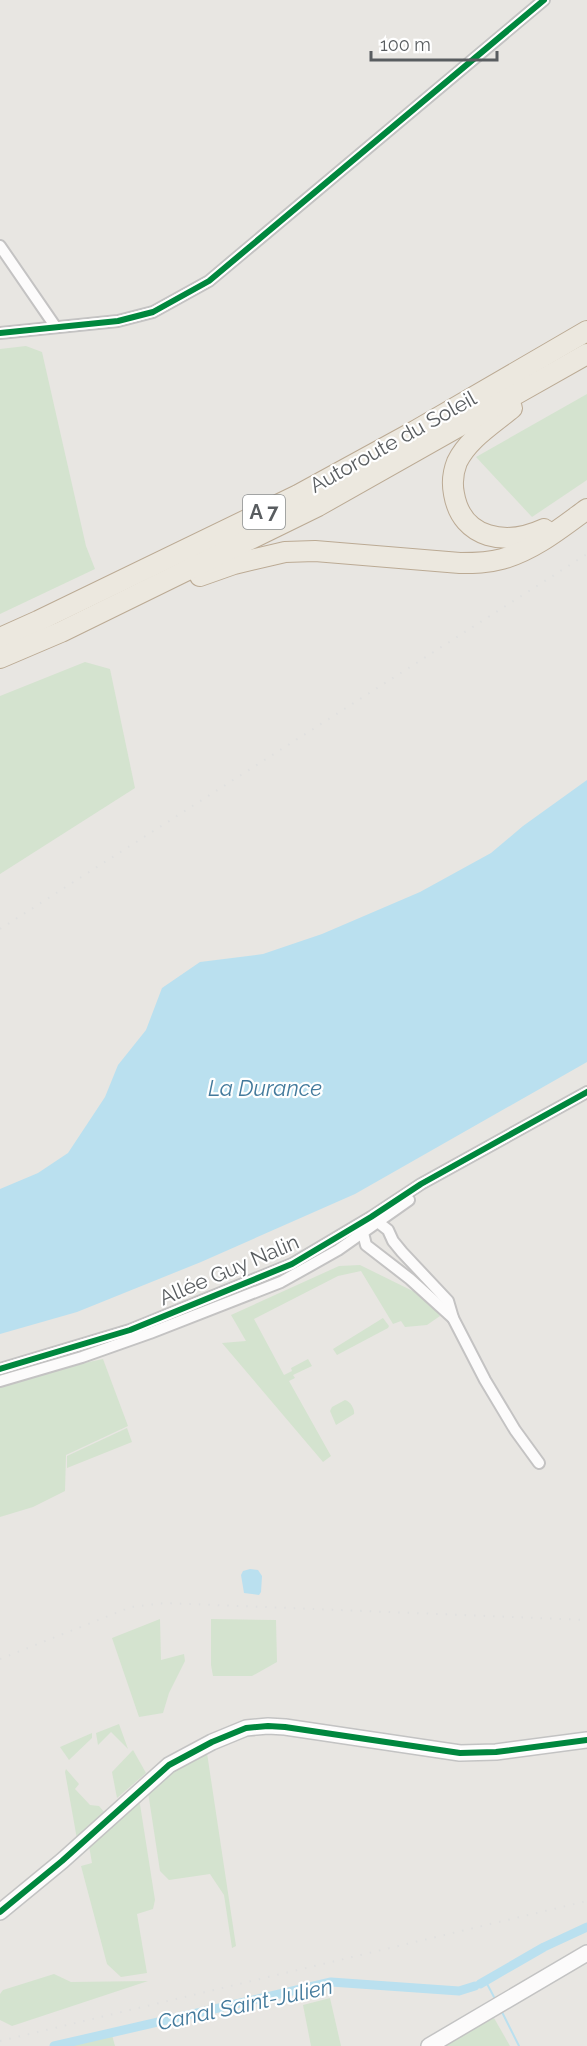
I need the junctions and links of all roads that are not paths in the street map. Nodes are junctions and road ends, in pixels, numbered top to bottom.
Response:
1 (544, 0) edge
2 (0, 246) edge
3 (587, 321) edge
4 (55, 327) junction
5 (587, 331) edge
6 (0, 333) edge
7 (587, 354) edge
8 (520, 370) junction
9 (554, 374) junction
10 (587, 500) edge
11 (587, 509) edge
12 (61, 632) junction
13 (0, 638) edge
14 (0, 658) edge
15 (587, 1092) edge
16 (455, 1165) junction
17 (376, 1223) junction
18 (363, 1233) junction
19 (366, 1245) junction
20 (345, 1246) junction
21 (453, 1318) junction
22 (0, 1369) edge
23 (0, 1381) edge
24 (539, 1464) dead end
25 (587, 1740) edge
26 (0, 1912) edge
27 (587, 1953) edge
28 (429, 2046) edge

1 - 4 street
2 - 4 street
3 - 8 highway
4 - 6 street
5 - 8 highway, Autoroute du Soleil / A 7
7 - 9 highway, Autoroute du Soleil / A 7
8 - 13 highway, Autoroute du Soleil / A 7
9 - 10 highway
9 - 12 highway, Autoroute du Soleil / A 7
11 - 12 highway
12 - 14 highway, Autoroute du Soleil / A 7
15 - 16 street
16 - 17 street, Allée Guy Nalin
16 - 17 street, Allée Guy Nalin
17 - 18 street
17 - 21 street
17 - 22 street, Allée Guy Nalin
18 - 19 street
18 - 20 street, Allée Guy Nalin
19 - 20 street
19 - 21 street
20 - 23 street, Allée Guy Nalin
21 - 24 street
25 - 26 street
27 - 28 street

